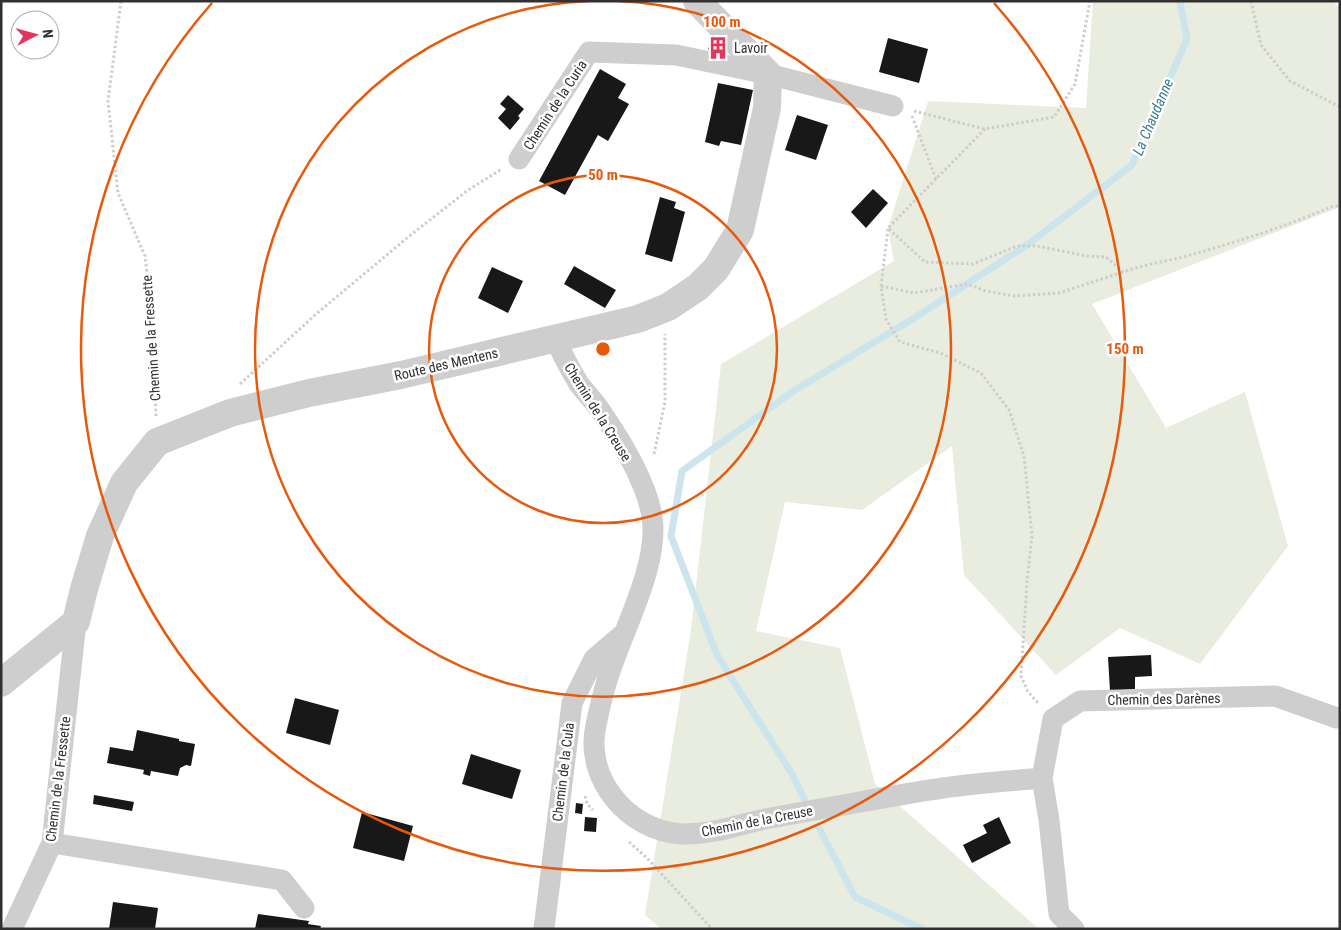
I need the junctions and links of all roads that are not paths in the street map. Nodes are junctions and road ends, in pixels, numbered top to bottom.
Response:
1 (698, 1) edge
2 (768, 74) junction
3 (902, 108) road end
4 (519, 158) road end
5 (555, 338) junction
6 (76, 622) junction
7 (624, 633) junction
8 (1, 683) edge
9 (1337, 718) dead end
10 (1042, 778) junction
11 (52, 842) junction
12 (304, 908) dead end
13 (12, 929) edge
14 (544, 929) edge
15 (1074, 929) edge

1 - 2 street
2 - 3 street
2 - 4 street, Chemin de la Curia
2 - 5 street, Route des Mentens
5 - 6 street, Route des Mentens
5 - 7 street, Chemin de la Creuse
6 - 8 street
6 - 11 street, Chemin de la Fressette
7 - 10 street, Chemin de la Creuse
7 - 14 street, Chemin de la Cula
9 - 10 street, Chemin des Darènes
10 - 15 street
11 - 12 street
11 - 13 street, Chemin de la Fressette

